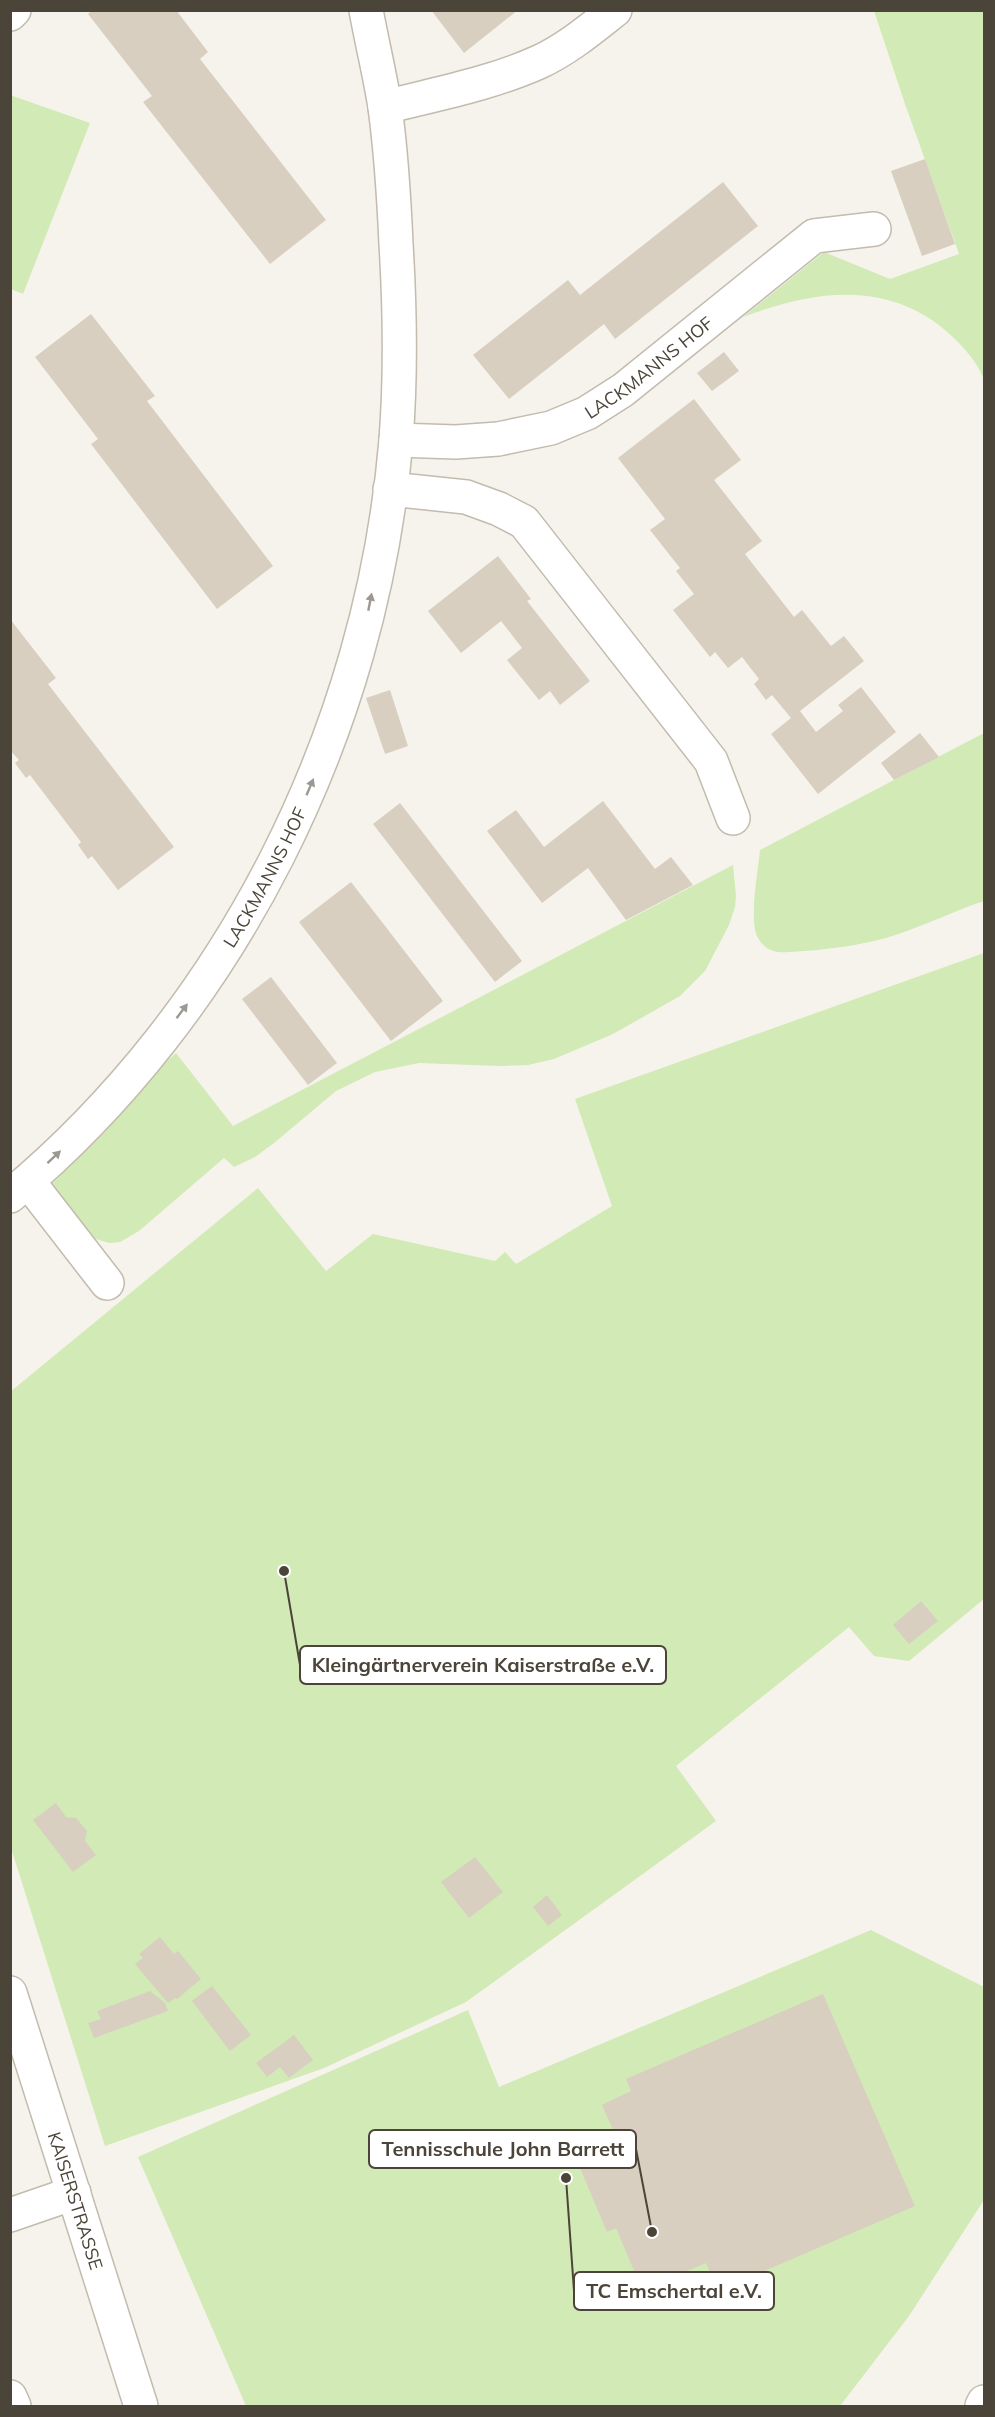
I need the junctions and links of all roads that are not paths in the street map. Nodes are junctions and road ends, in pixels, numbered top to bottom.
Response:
1 (14, 10) edge
2 (366, 10) edge
3 (615, 10) edge
4 (10, 14) edge
5 (385, 107) junction
6 (874, 229) dead end
7 (396, 440) junction
8 (390, 489) junction
9 (733, 818) dead end
10 (19, 1189) edge
11 (107, 1283) dead end
12 (10, 1993) edge
13 (74, 2193) junction
14 (10, 2215) edge
15 (10, 2397) edge
16 (984, 2402) edge
17 (14, 2406) edge
18 (141, 2406) edge
19 (981, 2406) edge

1 - 4 street
2 - 5 street, LACKMANNS HOF
3 - 5 street
5 - 7 street, LACKMANNS HOF
6 - 7 street, LACKMANNS HOF
7 - 8 street, LACKMANNS HOF
8 - 9 street
10 -> 8 street, LACKMANNS HOF
10 - 11 street
12 - 13 street, KAISERSTRASSE
13 - 14 street
13 - 18 street, KAISERSTRASSE
15 - 17 street
16 - 19 street

